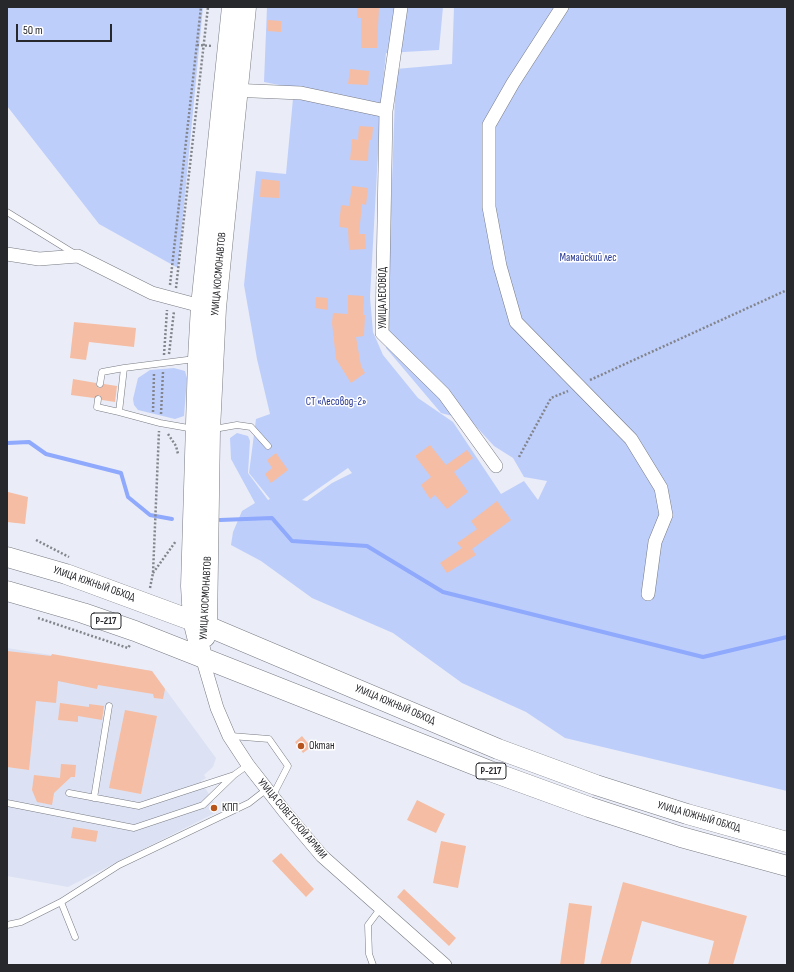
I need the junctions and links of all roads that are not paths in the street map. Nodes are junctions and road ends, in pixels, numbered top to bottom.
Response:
1 (232, 7) edge
2 (246, 7) edge
3 (401, 7) edge
4 (562, 7) edge
5 (229, 90) junction
6 (386, 111) junction
7 (7, 212) edge
8 (7, 254) edge
9 (78, 256) junction
10 (201, 306) junction
11 (198, 359) junction
12 (124, 368) junction
13 (100, 384) dead end
14 (98, 399) dead end
15 (119, 412) junction
16 (203, 430) junction
17 (268, 446) dead end
18 (496, 466) dead end
19 (7, 556) edge
20 (7, 591) edge
21 (648, 594) dead end
22 (200, 623) junction
23 (202, 657) junction
24 (109, 706) dead end
25 (230, 736) junction
26 (248, 765) junction
27 (234, 775) junction
28 (69, 792) dead end
29 (269, 793) junction
30 (94, 798) junction
31 (7, 803) edge
32 (787, 842) edge
33 (787, 866) edge
34 (61, 902) junction
35 (380, 909) junction
36 (7, 925) edge
37 (75, 937) dead end
38 (373, 965) edge
39 (446, 965) edge

1 - 5 main road, УЛИЦА КОСМОНАВТОВ
2 - 5 main road, УЛИЦА КОСМОНАВТОВ
3 - 6 street, УЛИЦА ЛЕСОВОД
4 - 21 street
5 - 6 street
5 - 10 main road, УЛИЦА КОСМОНАВТОВ
5 - 16 main road, УЛИЦА КОСМОНАВТОВ
6 - 18 street, УЛИЦА ЛЕСОВОД
7 - 9 lane
8 - 9 street
9 - 10 street
10 - 11 main road, УЛИЦА КОСМОНАВТОВ
11 - 12 lane
11 - 16 main road, УЛИЦА КОСМОНАВТОВ
12 - 13 lane
12 - 15 lane
14 - 15 lane
15 - 16 lane
16 - 17 lane
16 - 22 main road, УЛИЦА КОСМОНАВТОВ
19 - 22 main road, УЛИЦА ЮЖНЫЙ ОБХОД / Р-217
20 - 23 main road, УЛИЦА ЮЖНЫЙ ОБХОД / Р-217
22 - 23 main road, УЛИЦА КОСМОНАВТОВ
22 - 32 main road, УЛИЦА ЮЖНЫЙ ОБХОД / Р-217
23 - 25 street, УЛИЦА СОВЕТСКОЙ АРМИИ
23 - 33 main road, УЛИЦА ЮЖНЫЙ ОБХОД / Р-217
24 - 30 lane
25 - 26 street, УЛИЦА СОВЕТСКОЙ АРМИИ
25 - 29 lane
26 - 27 lane
26 - 29 street, УЛИЦА СОВЕТСКОЙ АРМИИ
27 - 30 lane
27 - 31 lane
28 - 30 lane
29 - 34 lane
29 - 35 street, УЛИЦА СОВЕТСКОЙ АРМИИ
34 - 36 lane
34 - 37 lane
35 - 38 lane
35 - 39 street, УЛИЦА СОВЕТСКОЙ АРМИИ

